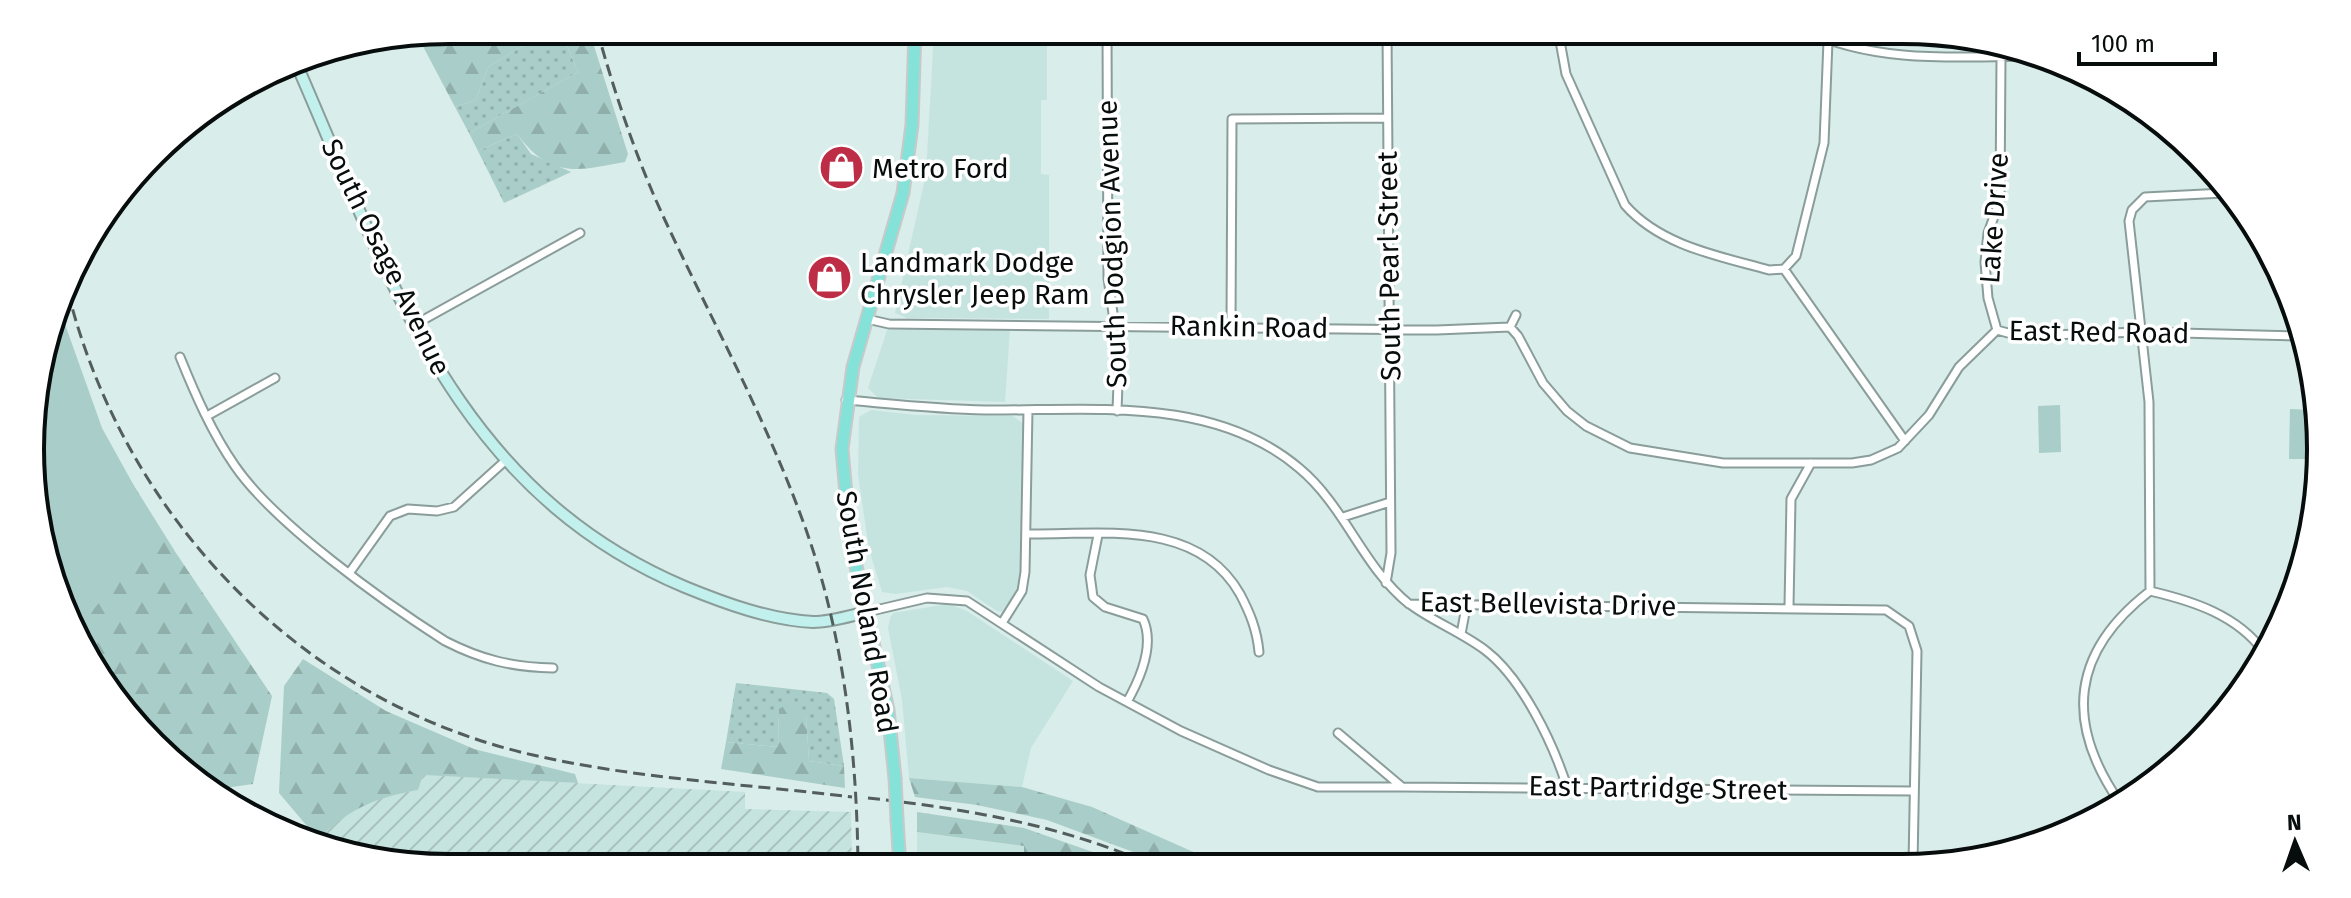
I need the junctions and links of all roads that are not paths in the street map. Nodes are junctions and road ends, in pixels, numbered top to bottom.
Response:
1 (915, 44) edge
2 (1107, 44) edge
3 (1387, 44) edge
4 (1561, 44) edge
5 (1828, 44) edge
6 (1842, 44) edge
7 (2001, 57) joint
8 (300, 72) edge
9 (1387, 118) junction
10 (2216, 193) edge
11 (580, 233) dead end
12 (1784, 269) junction
13 (1516, 315) dead end
14 (867, 319) junction
15 (414, 325) junction
16 (1114, 325) junction
17 (1231, 326) junction
18 (1510, 327) junction
19 (1390, 329) junction
20 (1997, 330) junction
21 (2141, 332) junction
22 (2291, 336) edge
23 (180, 357) dead end
24 (275, 378) dead end
25 (846, 400) junction
26 (1028, 410) junction
27 (1117, 411) junction
28 (207, 416) junction
29 (1905, 441) junction
30 (505, 461) junction
31 (1811, 463) junction
32 (1390, 502) junction
33 (1343, 517) junction
34 (1027, 534) junction
35 (1098, 535) junction
36 (350, 572) junction
37 (1386, 583) junction
38 (2150, 591) junction
39 (1467, 602) junction
40 (1409, 604) junction
41 (1789, 607) junction
42 (867, 612) junction
43 (1002, 623) junction
44 (1461, 634) junction
45 (2258, 643) edge
46 (1259, 652) dead end
47 (553, 668) dead end
48 (1127, 702) junction
49 (1338, 733) dead end
50 (1402, 787) junction
51 (1567, 787) junction
52 (1914, 791) junction
53 (2114, 794) edge
54 (899, 854) edge
55 (1913, 854) edge

1 - 14 main road, South Noland Road
2 - 16 street, South Dodgion Avenue
3 - 9 street, South Pearl Street
4 - 12 street
5 - 12 street
6 - 7 street
7 - 20 street, Lake Drive
8 - 15 street, South Osage Avenue
9 - 17 street
9 - 19 street, South Pearl Street
10 - 21 street
11 - 15 street
12 - 29 street
13 - 18 street
14 - 16 street, Rankin Road
14 - 25 main road, South Noland Road
15 - 30 street, South Osage Avenue
16 - 17 street, Rankin Road
16 - 27 street, South Dodgion Avenue
17 - 19 street, Rankin Road
18 - 19 street, Rankin Road
18 - 31 street, East Red Road
19 - 32 street, South Pearl Street
20 - 21 street, East Red Road
20 - 29 street, East Red Road
21 - 22 street, East Red Road
21 - 38 street
23 - 28 street
24 - 28 street
25 - 26 street, East Bellevista Drive
25 - 42 main road, South Noland Road
26 - 27 street, East Bellevista Drive
26 - 34 street
27 - 33 street, East Bellevista Drive
28 - 36 street
29 - 31 street, East Red Road
30 - 36 street
30 - 42 street, South Osage Avenue
31 - 41 street
32 - 33 street
32 - 37 street, South Pearl Street
33 - 37 street, East Bellevista Drive
34 - 35 street
34 - 43 street
35 - 46 street
35 - 48 street
36 - 47 street
37 - 40 street, East Bellevista Drive
38 - 45 street
38 - 53 street
39 - 40 street, East Bellevista Drive
39 - 41 street, East Bellevista Drive
39 - 44 street
40 - 44 street
41 - 52 street, East Bellevista Drive
42 - 43 street, East Partridge Street
42 - 54 main road, South Noland Road, bridge
43 - 48 street, East Partridge Street
44 - 51 street
48 - 50 street, East Partridge Street
49 - 50 street
50 - 51 street, East Partridge Street
51 - 52 street, East Partridge Street
52 - 55 street

